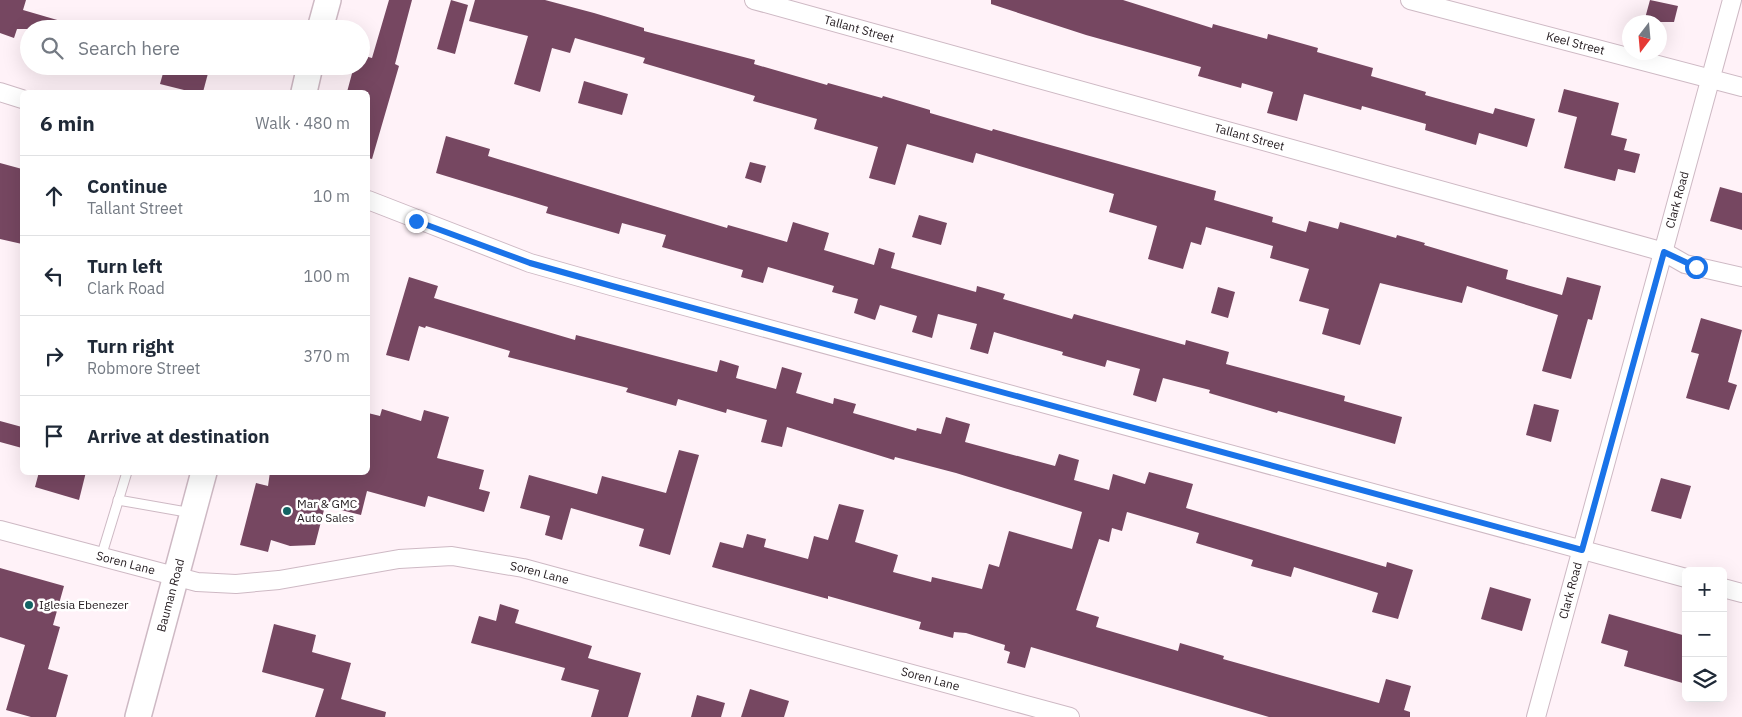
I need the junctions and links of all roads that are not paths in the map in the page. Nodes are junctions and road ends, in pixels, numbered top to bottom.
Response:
1 (328, 0) edge
2 (754, 0) edge
3 (1410, 0) edge
4 (1732, 0) edge
5 (322, 20) edge
6 (308, 75) edge
7 (1710, 79) junction
8 (1742, 87) edge
9 (304, 90) edge
10 (0, 92) edge
11 (20, 97) edge
12 (370, 201) edge
13 (1664, 252) junction
14 (1742, 277) edge
15 (126, 475) edge
16 (203, 475) edge
17 (118, 500) junction
18 (193, 514) junction
19 (0, 530) edge
20 (1582, 550) junction
21 (101, 557) junction
22 (176, 577) junction
23 (1682, 577) edge
24 (1727, 589) edge
25 (1742, 593) edge
26 (138, 717) edge
27 (1070, 717) edge
28 (1536, 717) edge

1 - 5 street
2 - 13 street, Tallant Street
3 - 7 street, Keel Street
4 - 7 street, Clark Road
6 - 9 street
7 - 8 street, Keel Street
7 - 13 street, Clark Road
10 - 11 street
12 - 20 street
13 - 14 street, Tallant Street
13 - 20 street, Clark Road
15 - 17 lane
16 - 18 street, Bauman Road
17 - 18 lane
17 - 21 lane
18 - 22 street, Bauman Road
19 - 21 street, Soren Lane
20 - 23 street
20 - 28 street, Clark Road
21 - 22 street, Soren Lane
22 - 26 street, Bauman Road
22 - 27 street, Soren Lane
24 - 25 street

